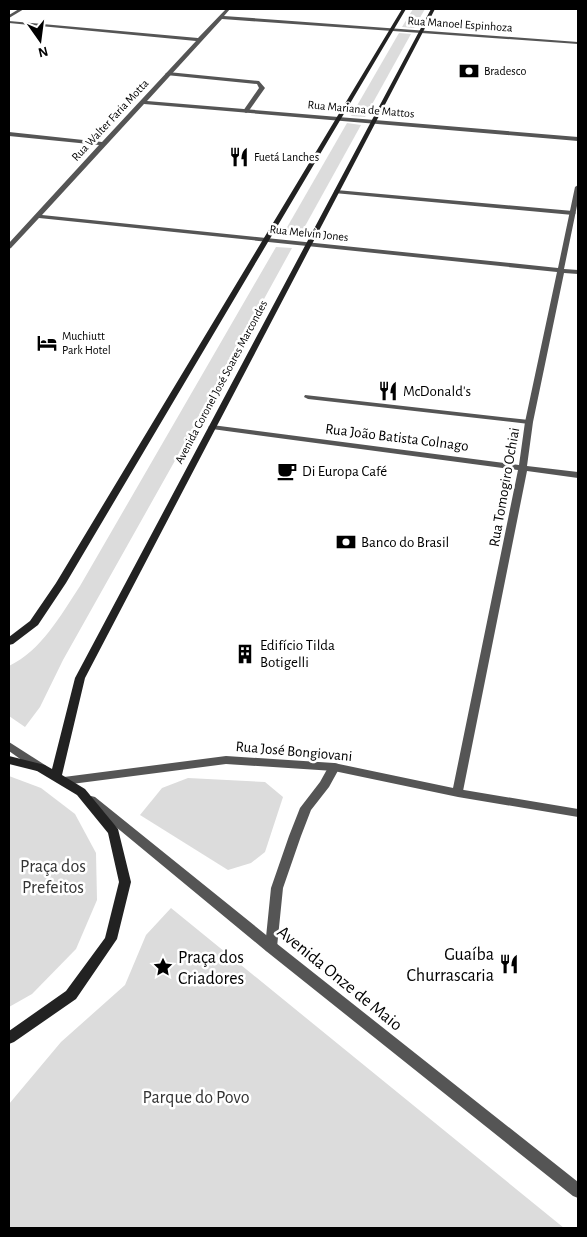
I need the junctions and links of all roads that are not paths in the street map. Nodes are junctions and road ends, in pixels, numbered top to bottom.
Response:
1 (22, 9) edge
2 (228, 9) edge
3 (404, 9) edge
4 (434, 9) edge
5 (9, 17) edge
6 (220, 17) junction
7 (9, 22) edge
8 (392, 30) junction
9 (421, 32) junction
10 (200, 40) junction
11 (578, 43) edge
12 (168, 74) junction
13 (143, 102) junction
14 (246, 111) junction
15 (339, 118) junction
16 (374, 122) junction
17 (9, 134) edge
18 (578, 139) edge
19 (104, 144) junction
20 (578, 187) edge
21 (336, 192) junction
22 (573, 213) junction
23 (38, 216) junction
24 (266, 240) junction
25 (309, 244) junction
26 (9, 247) edge
27 (562, 270) junction
28 (578, 272) edge
29 (308, 397) dead end
30 (529, 422) junction
31 (212, 427) junction
32 (523, 467) junction
33 (578, 474) edge
34 (9, 642) edge
35 (9, 746) edge
36 (9, 760) edge
37 (334, 767) junction
38 (41, 768) junction
39 (60, 779) junction
40 (81, 792) junction
41 (458, 793) junction
42 (578, 813) edge
43 (271, 947) junction
44 (9, 1038) edge
45 (578, 1191) edge

1 - 5 street
2 - 6 street, Rua Walter Faria Motta
3 - 8 main road
4 - 9 main road, Avenida Coronel José Soares Marcondes
6 - 8 street, Rua Manoel Espinhoza
6 - 10 street, Rua Walter Faria Motta
7 - 10 street
8 - 9 street, Rua Manoel Espinhoza
8 - 15 main road
9 - 11 street, Rua Manoel Espinhoza
9 - 16 main road, Avenida Coronel José Soares Marcondes
10 - 12 street, Rua Walter Faria Motta
12 - 13 street, Rua Walter Faria Motta
12 - 14 street
13 - 14 street, Rua Mariana de Mattos
13 - 19 street, Rua Walter Faria Motta
14 - 15 street, Rua Mariana de Mattos
15 - 16 street, Rua Mariana de Mattos
15 - 24 main road
16 - 18 street, Rua Mariana de Mattos
16 - 21 main road, Avenida Coronel José Soares Marcondes
17 - 19 street
19 - 23 street, Rua Walter Faria Motta
20 - 22 street, Rua Tomogiro Ochiai
21 - 22 street
21 - 25 main road, Avenida Coronel José Soares Marcondes
22 - 27 street, Rua Tomogiro Ochiai
23 - 24 street, Rua Melvin Jones
23 - 26 street, Rua Walter Faria Motta
24 - 25 street, Rua Melvin Jones
24 - 34 main road
25 - 27 street, Rua Melvin Jones
25 - 31 main road, Avenida Coronel José Soares Marcondes
27 - 28 street, Rua Melvin Jones
27 - 30 street, Rua Tomogiro Ochiai
29 - 30 street
30 - 32 street, Rua Tomogiro Ochiai
31 - 32 street, Rua João Batista Colnago
31 - 39 main road, Avenida Coronel José Soares Marcondes
32 - 33 street, Rua João Batista Colnago
32 - 41 street, Rua Tomogiro Ochiai
35 - 38 street
36 - 38 main road
37 - 39 street, Rua José Bongiovani
37 - 41 street, Rua José Bongiovani
37 - 43 street
38 - 39 main road
39 - 40 main road
40 - 43 street, Avenida Onze de Maio
40 - 44 main road
41 - 42 street, Rua José Bongiovani
43 - 45 street, Avenida Onze de Maio

